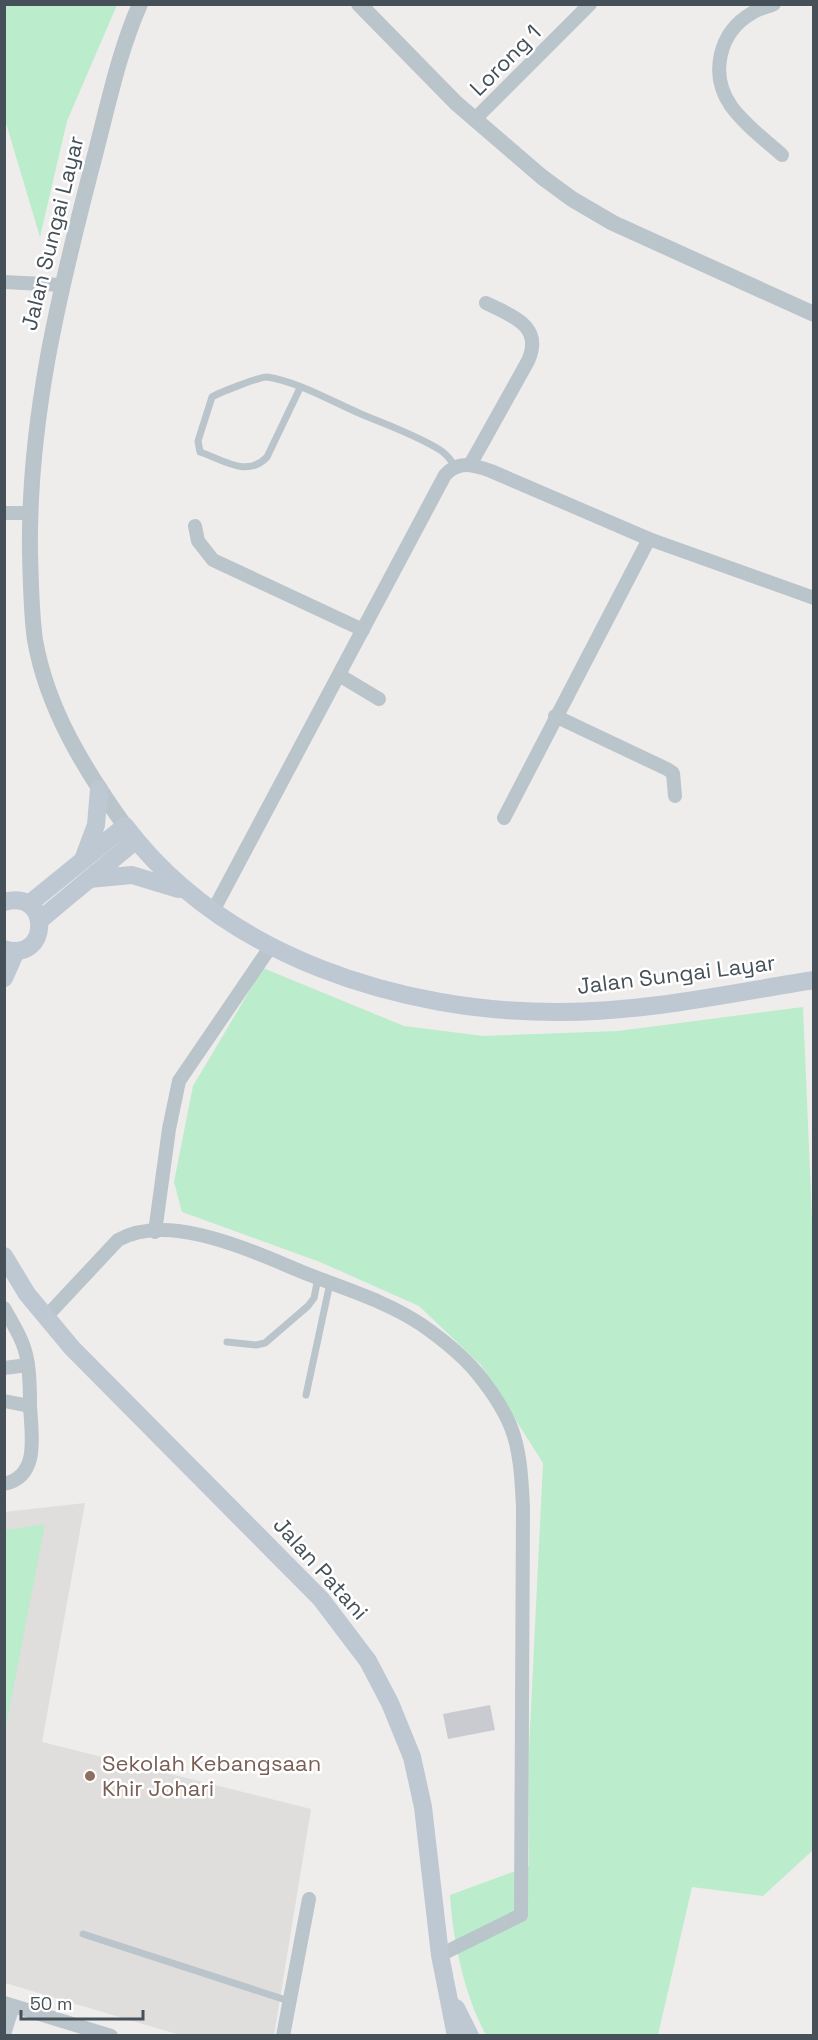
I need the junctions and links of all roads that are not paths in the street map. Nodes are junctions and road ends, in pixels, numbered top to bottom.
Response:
1 (140, 4) edge
2 (359, 4) edge
3 (590, 4) edge
4 (774, 4) edge
5 (475, 119) junction
6 (782, 155) dead end
7 (4, 282) edge
8 (62, 285) junction
9 (486, 303) dead end
10 (813, 314) edge
11 (300, 388) junction
12 (470, 465) junction
13 (456, 467) junction
14 (4, 513) edge
15 (29, 513) junction
16 (195, 526) dead end
17 (649, 539) junction
18 (813, 598) edge
19 (363, 630) junction
20 (339, 675) junction
21 (379, 699) dead end
22 (555, 716) junction
23 (99, 789) junction
24 (675, 796) dead end
25 (504, 818) dead end
26 (130, 833) junction
27 (82, 861) junction
28 (89, 879) junction
29 (186, 892) junction
30 (4, 902) edge
31 (29, 904) junction
32 (213, 910) junction
33 (40, 920) junction
34 (271, 946) junction
35 (10, 950) edge
36 (4, 978) edge
37 (813, 980) edge
38 (155, 1232) junction
39 (4, 1256) edge
40 (9, 1279) edge
41 (324, 1280) junction
42 (4, 1308) edge
43 (45, 1318) junction
44 (226, 1342) dead end
45 (28, 1365) junction
46 (4, 1368) edge
47 (306, 1395) dead end
48 (4, 1401) edge
49 (30, 1406) junction
50 (4, 1484) edge
51 (309, 1899) dead end
52 (82, 1934) dead end
53 (440, 1955) junction
54 (448, 1993) junction
55 (289, 2001) junction
56 (9, 2004) edge
57 (4, 2034) edge
58 (111, 2036) edge
59 (283, 2036) edge
60 (456, 2036) edge
61 (470, 2036) edge

1 - 8 street, Jalan Sungai Layar
2 - 5 street
3 - 5 street, Lorong 1
4 - 6 street
5 - 10 street
7 - 8 street
8 - 15 street, Jalan Sungai Layar
9 - 12 street
11 - 11 lane
11 - 13 lane
12 - 13 street
12 - 17 street
13 - 19 street
14 - 15 street
15 - 23 street, Jalan Sungai Layar
16 - 19 street
17 - 18 street
17 - 22 street
19 - 20 street
20 - 21 street
20 - 32 street
22 - 24 street
22 - 25 street
23 - 26 street, Jalan Sungai Layar
23 - 27 main road
26 - 27 main road
26 - 28 main road
26 - 29 main road, Jalan Sungai Layar
27 - 31 main road
28 - 29 main road
28 - 33 main road
29 - 32 main road, Jalan Sungai Layar
30 - 31 main road
31 - 33 main road
32 - 34 main road, Jalan Sungai Layar
33 - 35 main road
34 - 37 main road, Jalan Sungai Layar
34 - 38 street
35 - 36 main road
38 - 41 street
38 - 43 street
39 - 40 main road, Jalan Patani
40 - 43 main road, Jalan Patani
41 - 44 lane
41 - 47 lane
41 - 53 street
42 - 45 street
43 - 53 main road, Jalan Patani
45 - 46 street
45 - 49 street
48 - 49 street
49 - 50 street
51 - 55 street
52 - 55 lane
53 - 54 main road, Jalan Patani
54 - 60 main road, Jalan Patani
54 - 61 main road, Jalan Patani
55 - 59 street
56 - 57 street
56 - 58 street

